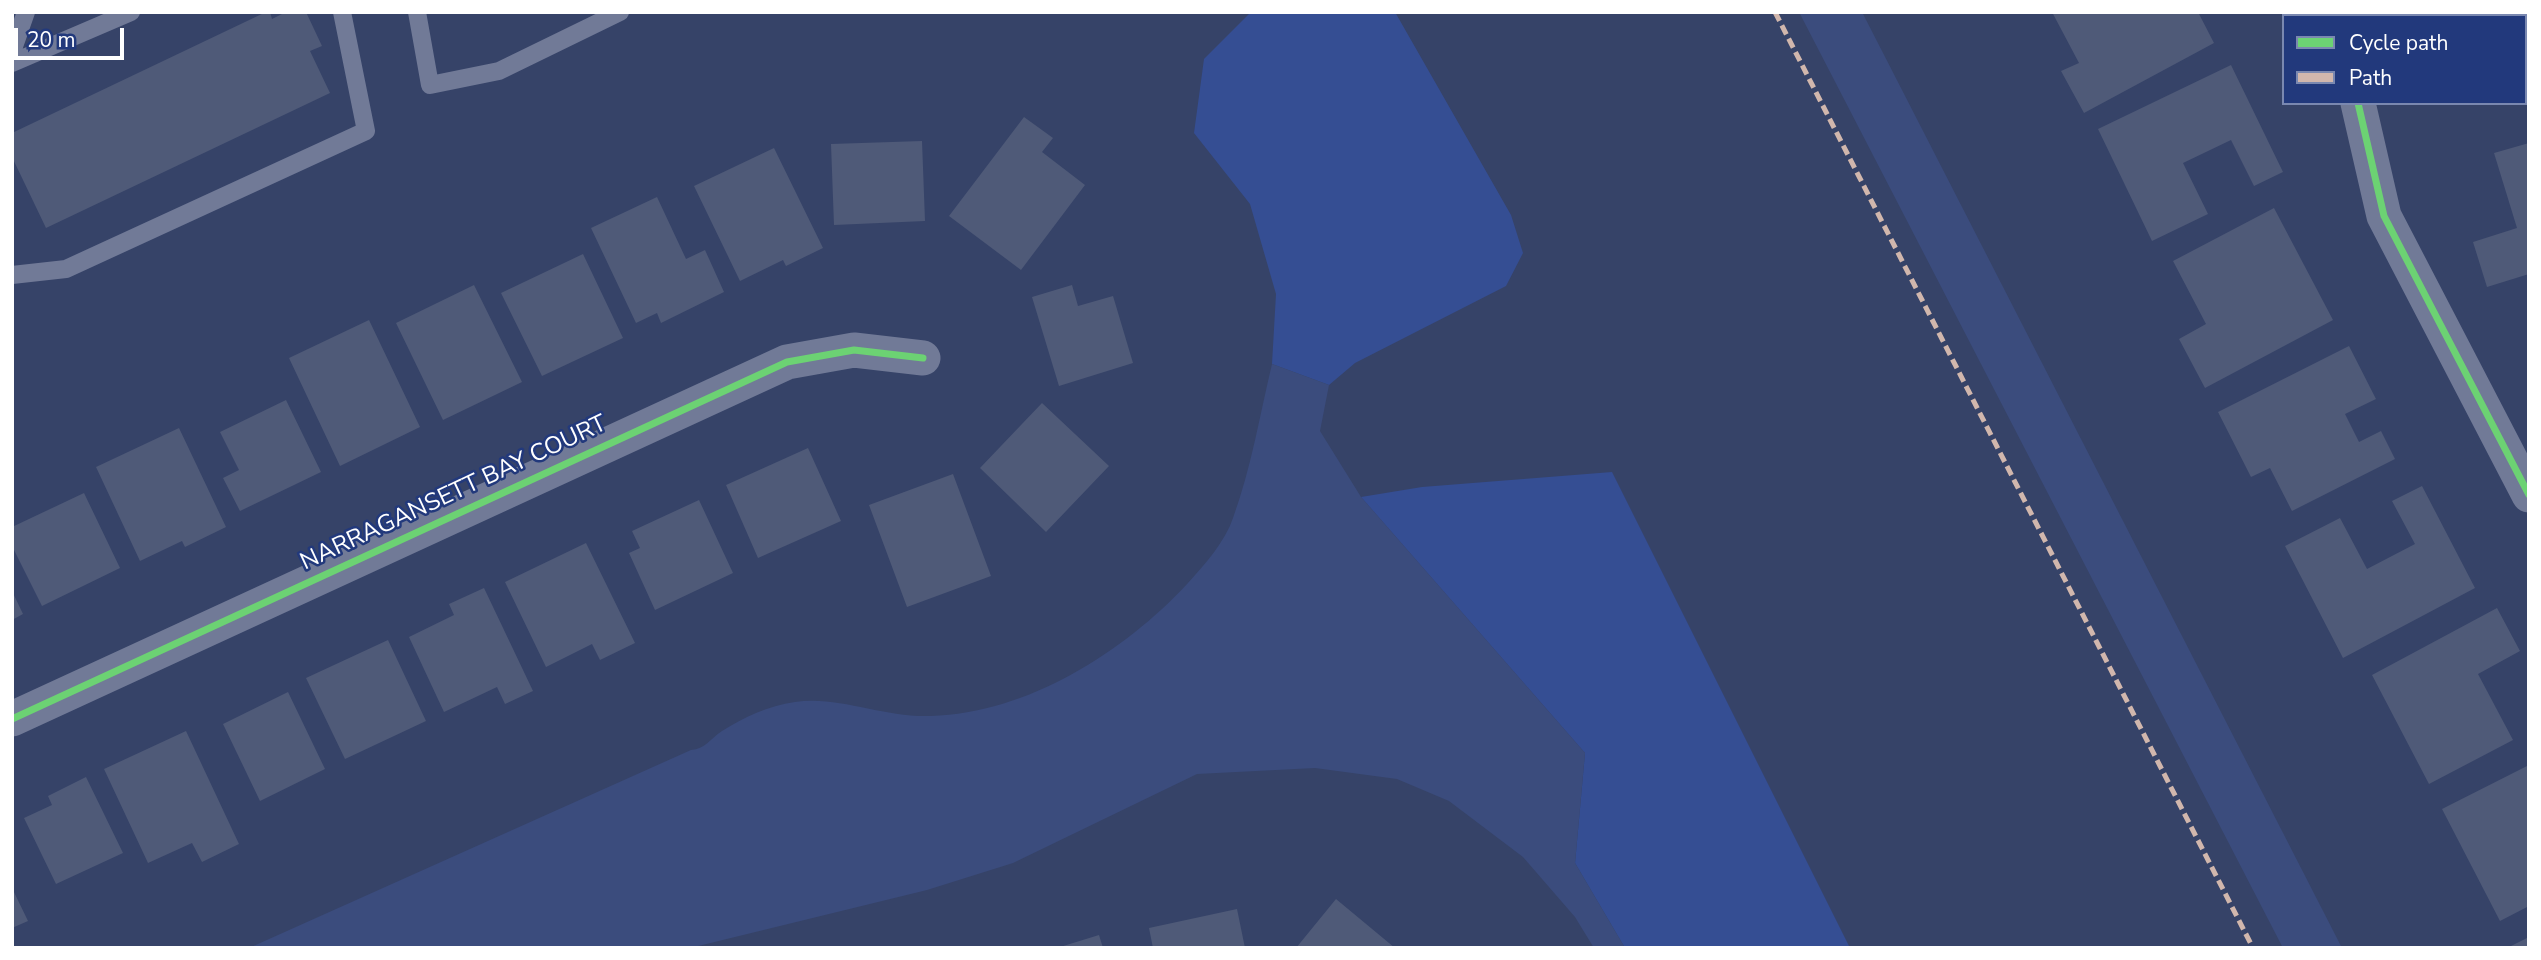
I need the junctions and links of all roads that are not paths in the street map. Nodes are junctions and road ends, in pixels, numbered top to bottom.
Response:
1 (26, 12) edge
2 (131, 12) edge
3 (342, 12) edge
4 (417, 12) edge
5 (620, 12) edge
6 (12, 52) edge
7 (12, 63) edge
8 (2358, 105) edge
9 (12, 275) edge
10 (923, 358) dead end
11 (2529, 495) edge
12 (12, 719) edge

1 - 6 lane
2 - 7 lane
3 - 9 lane
4 - 5 lane
8 - 11 street
10 - 12 street, NARRAGANSETT BAY COURT

